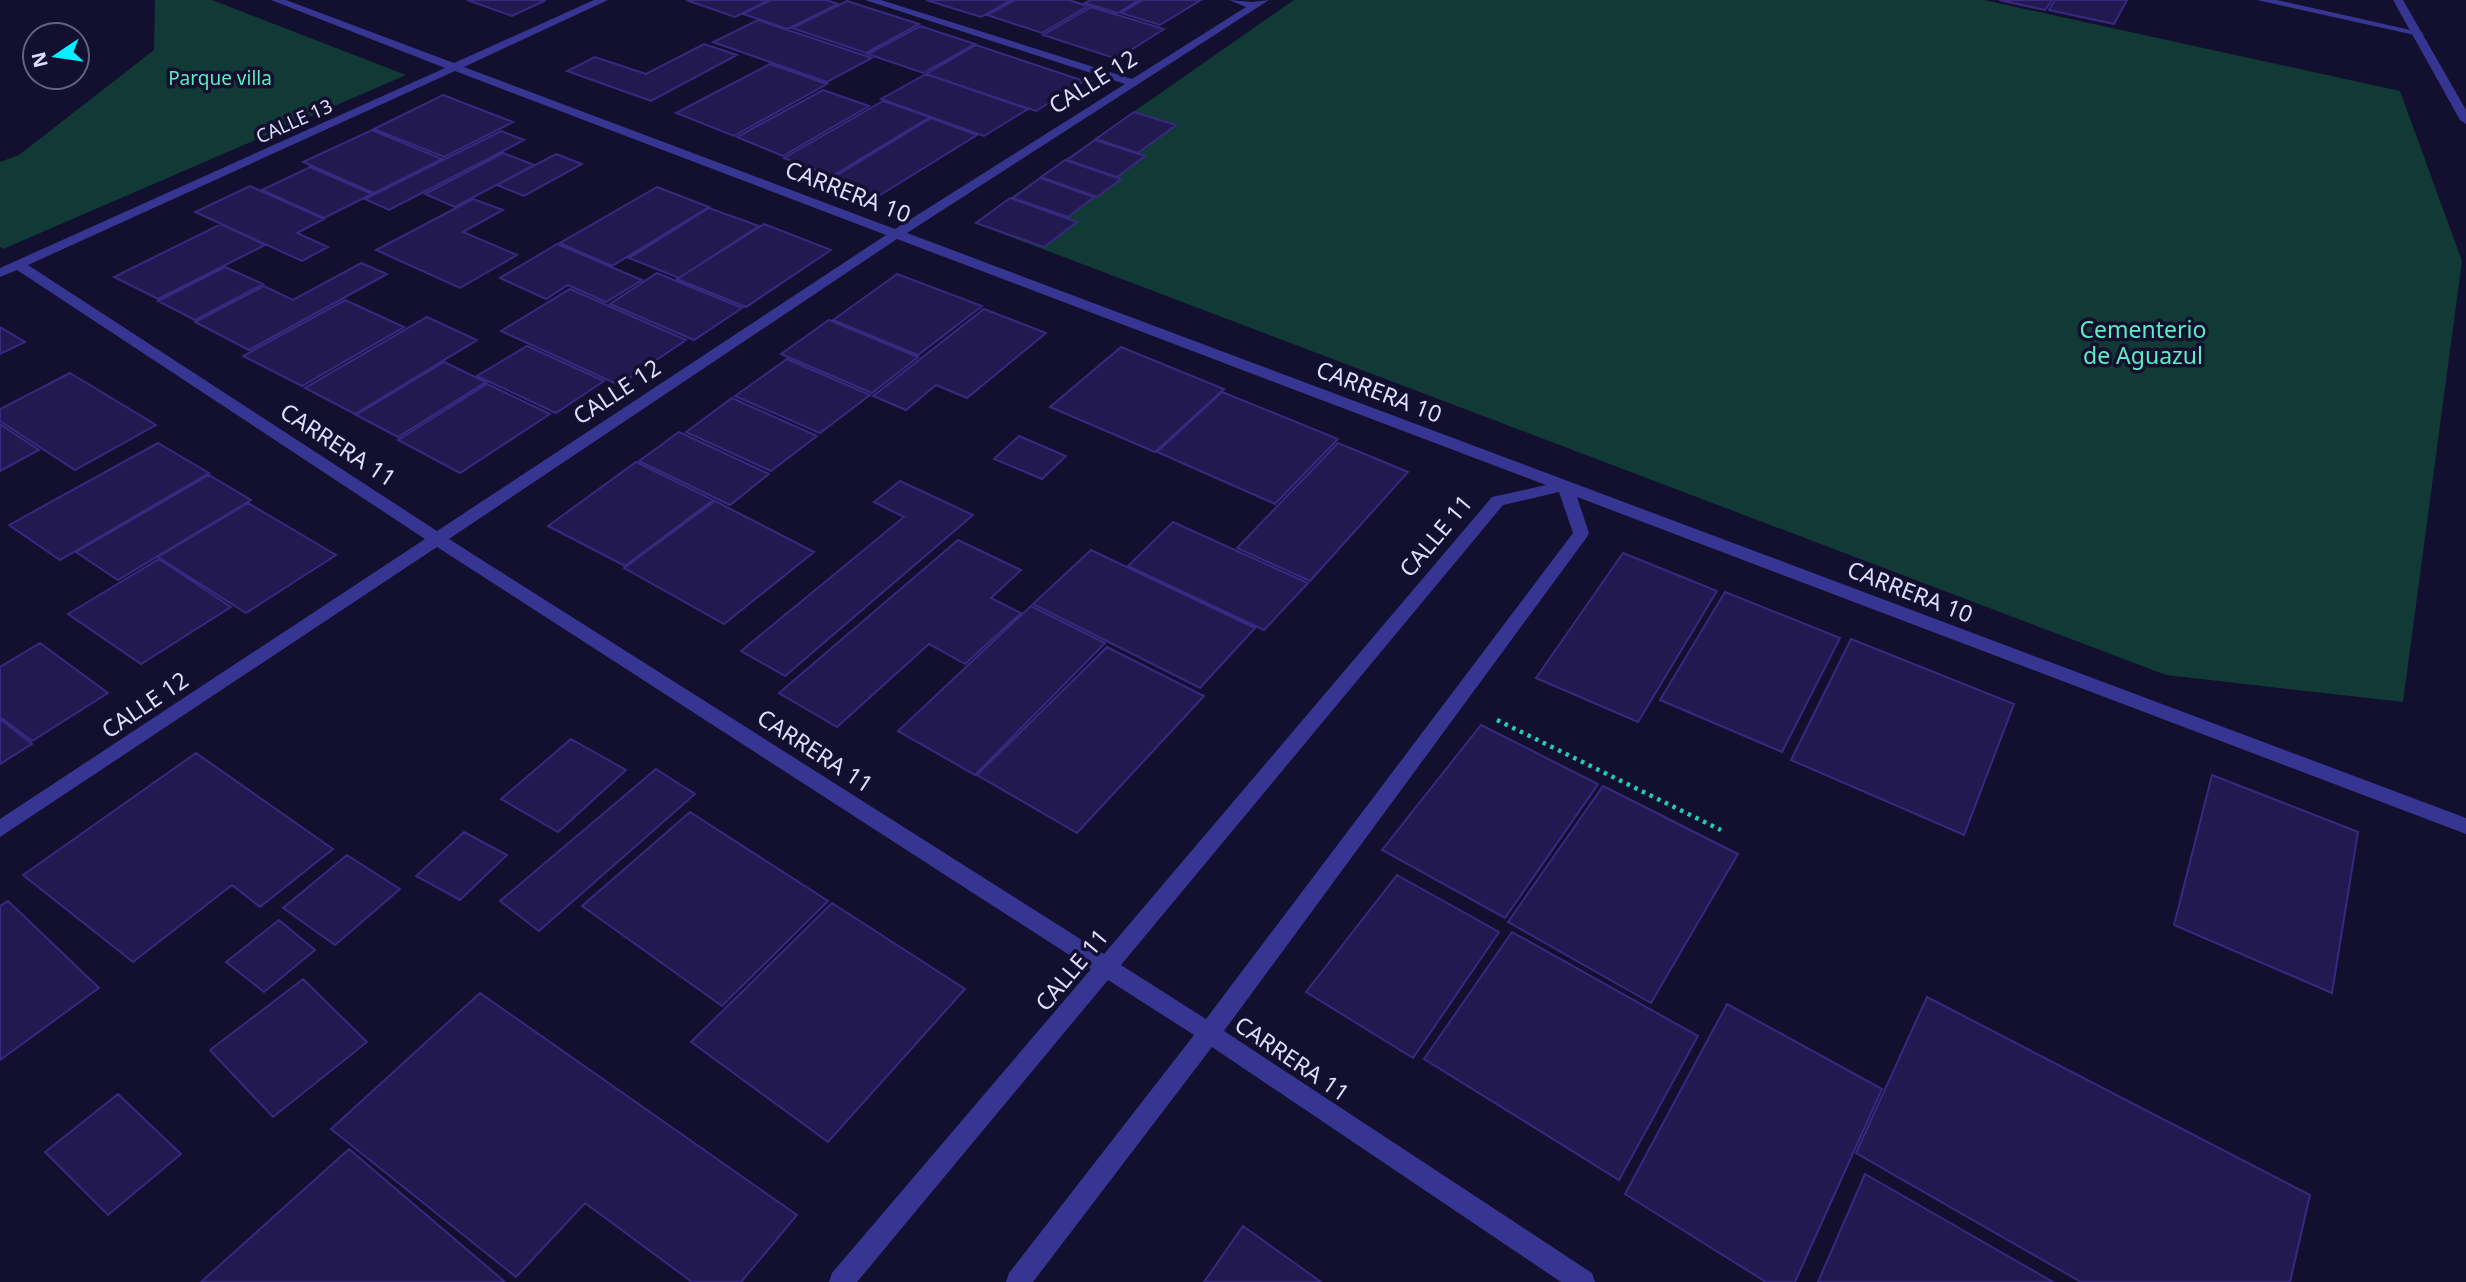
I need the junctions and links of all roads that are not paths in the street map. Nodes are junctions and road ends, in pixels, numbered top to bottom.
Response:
1 (603, 0) edge
2 (870, 0) edge
3 (1234, 0) edge
4 (2262, 0) edge
5 (2398, 0) edge
6 (284, 1) edge
7 (1260, 3) edge
8 (2419, 33) junction
9 (454, 67) junction
10 (1134, 83) junction
11 (2466, 120) edge
12 (897, 234) junction
13 (18, 265) junction
14 (0, 273) edge
15 (1565, 486) junction
16 (436, 538) junction
17 (2466, 826) edge
18 (0, 829) edge
19 (1107, 967) junction
20 (1209, 1033) junction
21 (841, 1282) edge
22 (1018, 1282) edge
23 (1583, 1282) edge

1 - 9 street, CALLE 13
2 - 10 street
3 - 7 street
4 - 8 street
5 - 8 street
6 - 9 street, CARRERA 10
7 - 10 street, CALLE 12
8 - 11 street
9 - 12 street, CARRERA 10
9 - 13 street, CALLE 13
10 - 12 street, CALLE 12
12 - 15 street, CARRERA 10
12 - 16 street, CALLE 12
13 - 14 street, CALLE 13
13 - 16 street, CARRERA 11
15 - 17 street, CARRERA 10
15 - 19 street, CALLE 11
15 - 20 street
16 - 18 street, CALLE 12
16 - 19 street, CARRERA 11
19 - 20 street, CARRERA 11
19 - 21 street, CALLE 11
20 - 22 street
20 - 23 street, CARRERA 11

